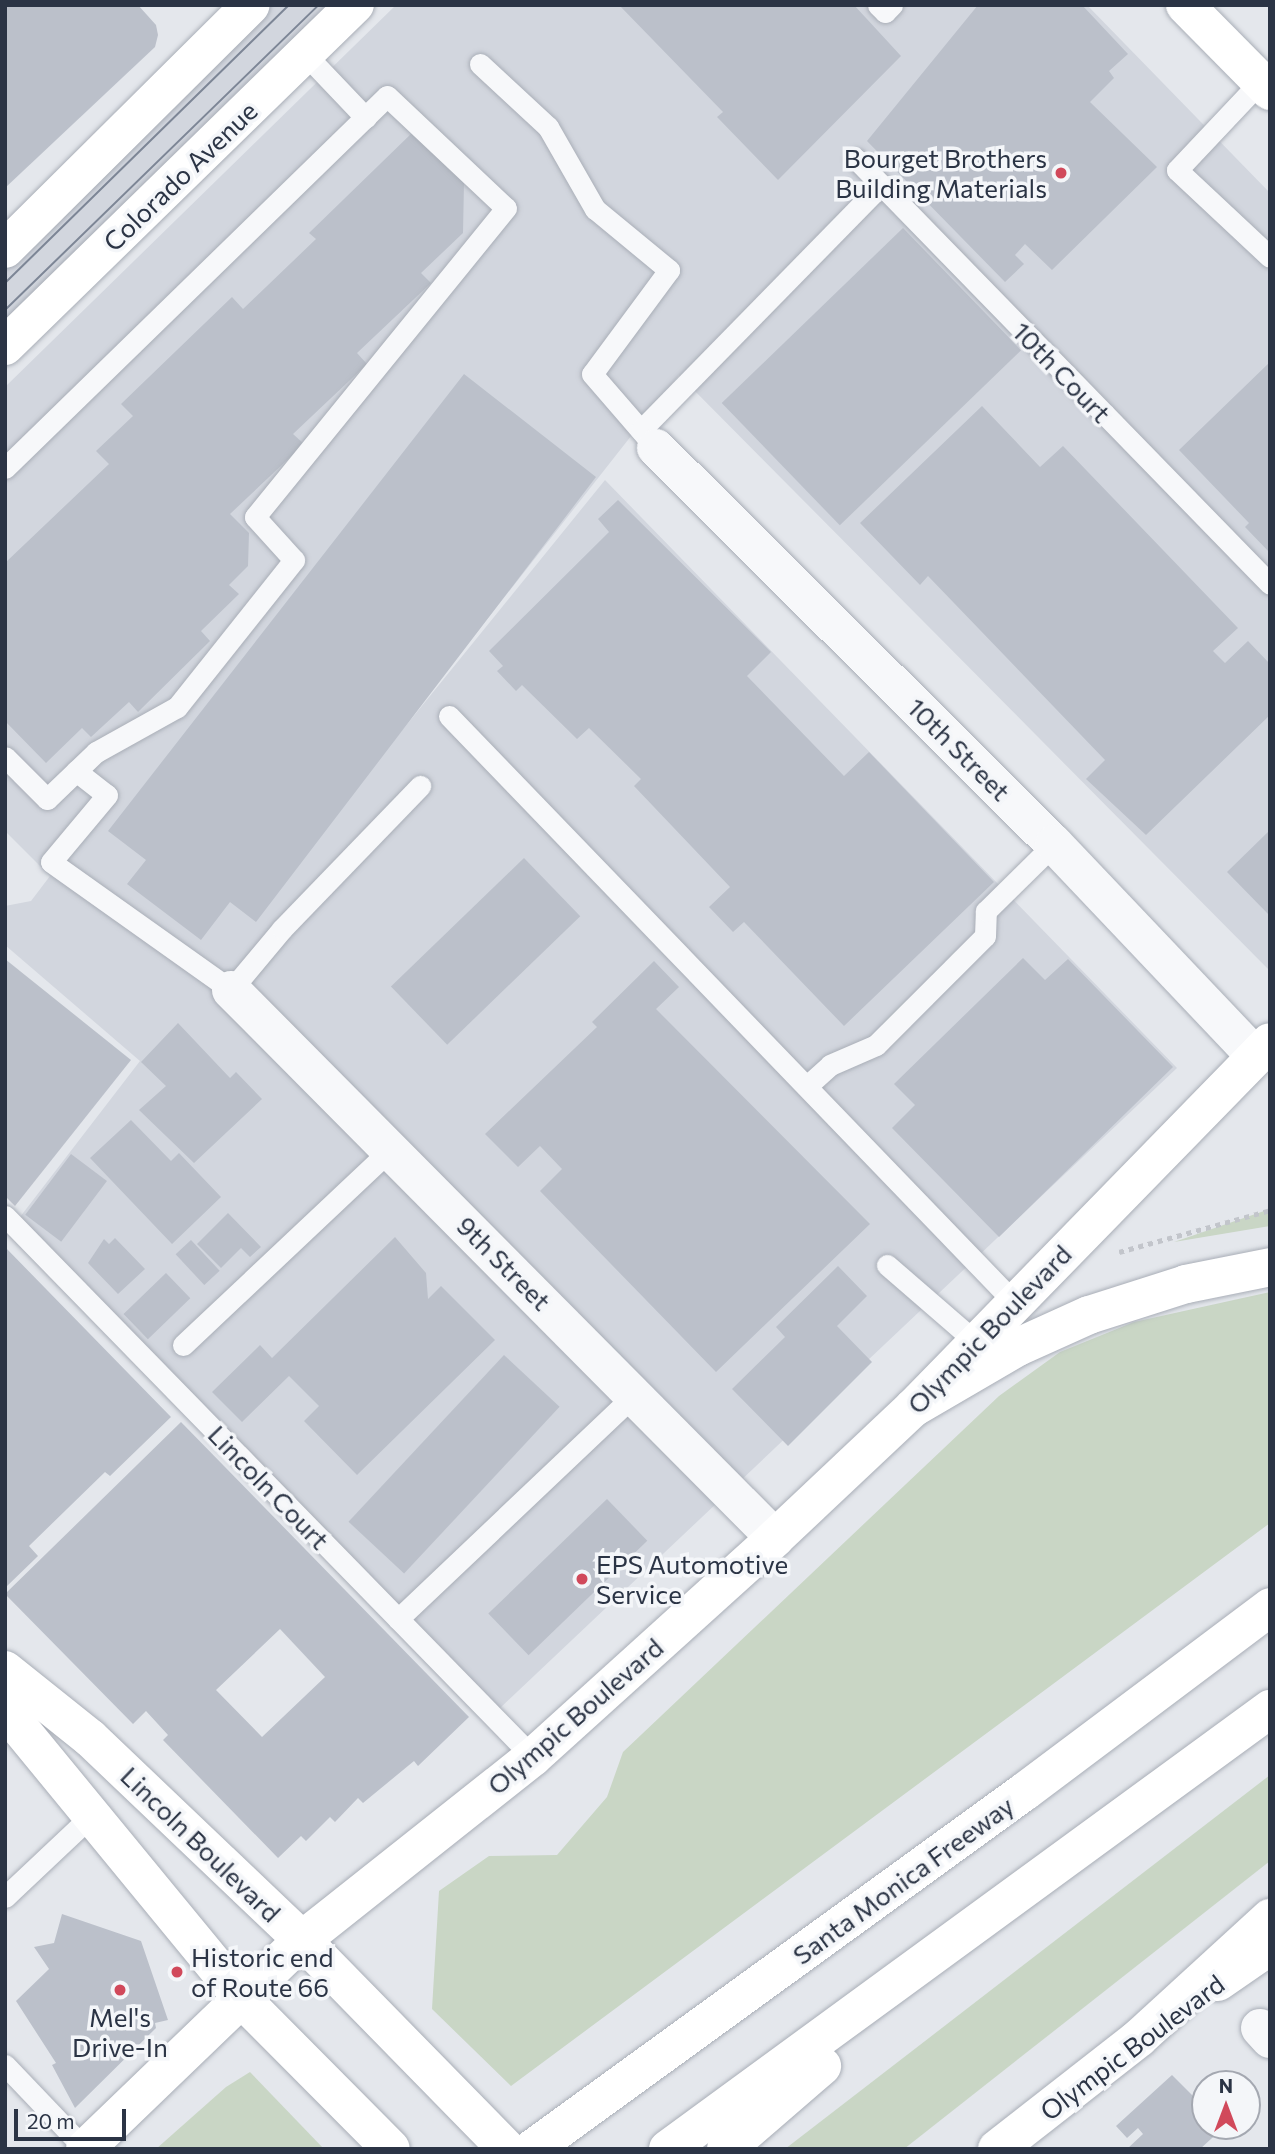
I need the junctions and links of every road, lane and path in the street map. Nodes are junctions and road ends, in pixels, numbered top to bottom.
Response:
1 (251, 5) edge
2 (355, 5) edge
3 (1185, 5) edge
4 (305, 54) junction
5 (480, 64) dead end
6 (1265, 86) edge
7 (366, 118) junction
8 (856, 159) dead end
9 (880, 186) junction
10 (5, 249) edge
11 (1270, 257) edge
12 (5, 346) edge
13 (649, 439) junction
14 (5, 468) edge
15 (1270, 584) edge
16 (450, 716) dead end
17 (5, 757) edge
18 (76, 771) junction
19 (420, 786) dead end
20 (1054, 844) junction
21 (231, 990) junction
22 (1265, 1055) edge
23 (807, 1086) junction
24 (391, 1149) junction
25 (1270, 1210) edge
26 (5, 1216) edge
27 (1088, 1227) junction
28 (887, 1265) dead end
29 (1270, 1267) edge
30 (1014, 1301) junction
31 (976, 1342) junction
32 (183, 1345) dead end
33 (634, 1395) junction
34 (913, 1408) junction
35 (775, 1538) junction
36 (1270, 1607) edge
37 (398, 1619) junction
38 (5, 1670) edge
39 (1270, 1709) edge
40 (5, 1710) edge
41 (533, 1757) junction
42 (92, 1815) junction
43 (5, 1897) edge
44 (1003, 1908) junction
45 (1270, 1918) edge
46 (302, 1940) junction
47 (1270, 1946) edge
48 (242, 1999) junction
49 (1139, 2038) junction
50 (5, 2065) edge
51 (85, 2149) edge
52 (391, 2149) edge
53 (506, 2149) edge
54 (532, 2149) edge
55 (668, 2149) edge
56 (726, 2149) edge
57 (997, 2149) edge

1 - 10 main road
2 - 4 main road, Colorado Avenue
3 - 6 main road
4 - 7 lane
4 - 12 main road, Colorado Avenue
5 - 13 lane
6 - 11 lane
7 - 14 lane
7 - 18 lane
8 - 9 lane, 10th Court
9 - 13 lane
9 - 15 lane, 10th Court
13 - 20 street, 10th Street
16 - 23 lane
17 - 18 lane
18 - 21 lane
19 - 21 lane
20 - 22 street, 10th Street
20 - 23 lane
21 - 24 street, 9th Street
22 - 27 main road, Olympic Boulevard
23 - 30 lane
24 - 32 lane
24 - 33 street, 9th Street
25 - 27 path
26 - 37 lane, Lincoln Court
27 - 30 main road, Olympic Boulevard
28 - 31 lane
29 - 34 main road
30 - 31 main road, Olympic Boulevard
31 - 34 main road, Olympic Boulevard
33 - 35 street, 9th Street
33 - 37 lane
34 - 35 main road, Olympic Boulevard
35 - 41 main road, Olympic Boulevard
36 - 54 main road, Santa Monica Freeway
37 - 41 lane, Lincoln Court
38 - 46 main road, Lincoln Boulevard
39 - 44 main road
40 - 42 main road, Lincoln Boulevard
41 - 46 main road, Olympic Boulevard
42 - 43 lane
42 - 48 main road, Lincoln Boulevard
44 - 55 main road
44 - 56 main road
45 - 49 main road
46 - 48 main road, Olympic Boulevard
46 - 53 main road, Lincoln Boulevard
47 - 49 main road, Olympic Boulevard
48 - 51 main road, Olympic Boulevard
48 - 52 main road, Lincoln Boulevard
49 - 57 main road, Olympic Boulevard
50 - 51 lane

